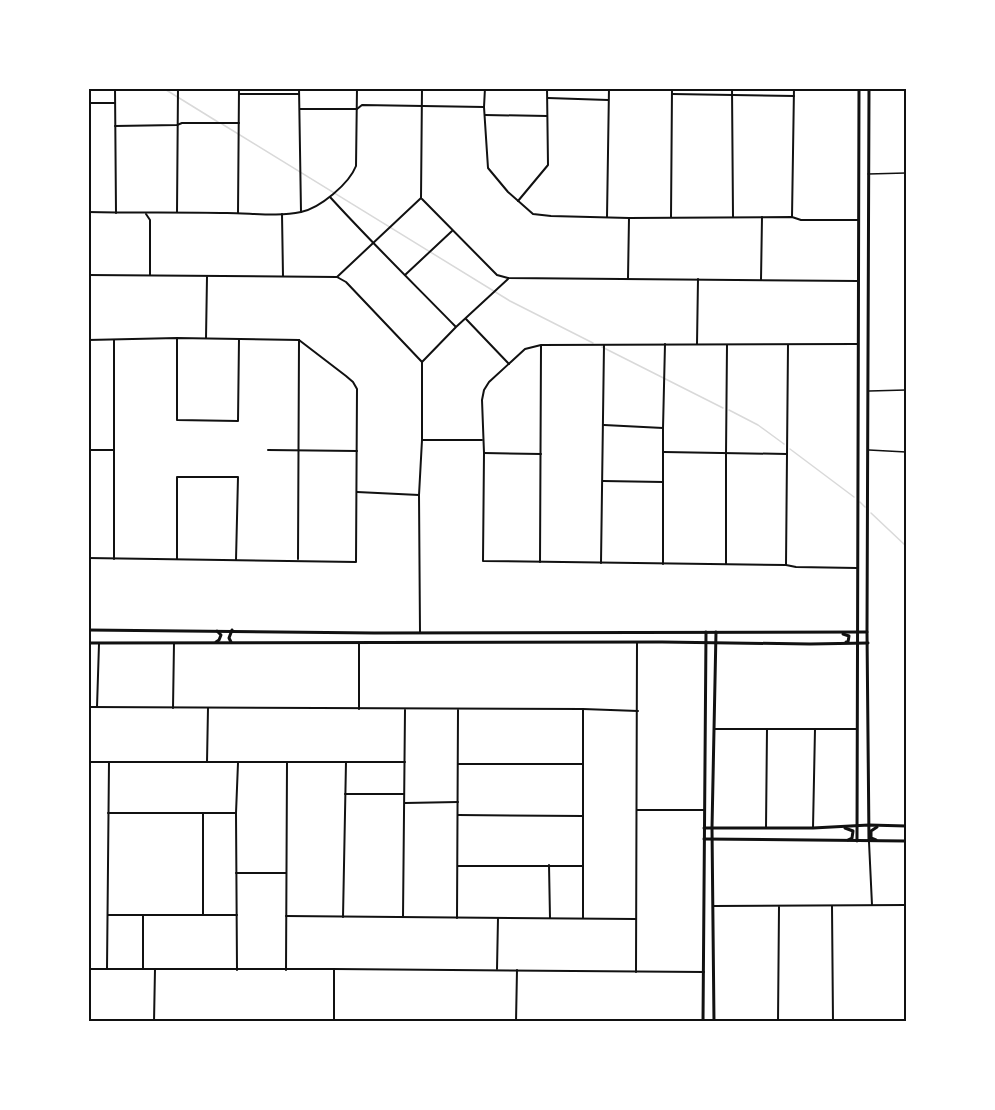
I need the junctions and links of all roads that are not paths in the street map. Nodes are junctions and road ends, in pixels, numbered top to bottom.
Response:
1 (115, 88) edge
2 (178, 88) edge
3 (238, 88) edge
4 (299, 88) edge
5 (357, 88) edge
6 (422, 88) edge
7 (485, 88) edge
8 (547, 88) edge
9 (609, 88) edge
10 (672, 88) edge
11 (732, 88) edge
12 (794, 88) edge
13 (859, 88) edge
14 (869, 88) edge
15 (238, 94) junction
16 (299, 94) junction
17 (672, 94) junction
18 (732, 96) junction
19 (794, 96) junction
20 (547, 98) junction
21 (608, 100) junction
22 (88, 103) edge
23 (115, 103) junction
24 (422, 106) junction
25 (484, 107) junction
26 (300, 109) junction
27 (357, 109) junction
28 (485, 115) junction
29 (547, 116) junction
30 (239, 123) junction
31 (177, 125) junction
32 (115, 126) junction
33 (906, 173) edge
34 (868, 174) junction
35 (330, 197) junction
36 (422, 198) junction
37 (518, 201) junction
38 (88, 212) edge
39 (177, 212) junction
40 (301, 212) junction
41 (116, 213) junction
42 (238, 213) junction
43 (146, 214) junction
44 (282, 214) junction
45 (733, 216) junction
46 (607, 217) junction
47 (671, 217) junction
48 (762, 217) junction
49 (792, 217) junction
50 (629, 218) junction
51 (859, 220) junction
52 (453, 231) junction
53 (372, 243) junction
54 (88, 275) edge
55 (405, 275) junction
56 (150, 276) junction
57 (283, 276) junction
58 (207, 277) junction
59 (337, 277) junction
60 (508, 278) junction
61 (628, 279) junction
62 (698, 279) junction
63 (761, 280) junction
64 (858, 281) junction
65 (466, 318) junction
66 (456, 327) junction
67 (177, 338) junction
68 (206, 338) junction
69 (114, 339) junction
70 (239, 339) junction
71 (88, 340) edge
72 (299, 340) junction
73 (664, 344) junction
74 (697, 344) junction
75 (727, 344) junction
76 (788, 344) junction
77 (857, 344) junction
78 (541, 345) junction
79 (604, 345) junction
80 (422, 362) junction
81 (508, 364) junction
82 (906, 390) edge
83 (868, 391) junction
84 (604, 425) junction
85 (663, 428) junction
86 (422, 440) junction
87 (483, 440) junction
88 (88, 450) edge
89 (113, 450) junction
90 (268, 450) dead end
91 (299, 450) junction
92 (868, 450) junction
93 (357, 451) junction
94 (663, 452) junction
95 (906, 452) edge
96 (484, 453) junction
97 (541, 454) junction
98 (726, 454) junction
99 (787, 454) junction
100 (603, 481) junction
101 (663, 482) junction
102 (357, 492) junction
103 (419, 495) junction
104 (88, 558) edge
105 (114, 559) junction
106 (177, 559) junction
107 (236, 560) junction
108 (298, 561) junction
109 (540, 562) junction
110 (601, 563) junction
111 (663, 564) junction
112 (726, 564) junction
113 (786, 565) junction
114 (857, 568) junction
115 (88, 630) edge
116 (216, 630) junction
117 (232, 630) junction
118 (420, 632) junction
119 (706, 632) junction
120 (716, 632) junction
121 (838, 632) junction
122 (857, 632) junction
123 (867, 632) junction
124 (88, 642) edge
125 (99, 642) junction
126 (232, 642) junction
127 (637, 642) junction
128 (706, 642) junction
129 (716, 642) junction
130 (174, 643) junction
131 (215, 643) junction
132 (359, 643) junction
133 (868, 643) junction
134 (839, 644) junction
135 (857, 644) junction
136 (706, 657) junction
137 (715, 661) junction
138 (88, 707) edge
139 (98, 707) junction
140 (173, 708) junction
141 (208, 708) junction
142 (359, 709) junction
143 (405, 709) junction
144 (583, 709) junction
145 (458, 710) junction
146 (638, 711) junction
147 (714, 729) junction
148 (767, 729) junction
149 (815, 729) junction
150 (857, 729) junction
151 (109, 761) junction
152 (88, 762) edge
153 (207, 762) junction
154 (238, 762) junction
155 (287, 762) junction
156 (346, 762) junction
157 (405, 762) junction
158 (458, 764) junction
159 (583, 764) junction
160 (345, 794) junction
161 (404, 794) junction
162 (458, 802) junction
163 (405, 803) junction
164 (637, 810) junction
165 (713, 810) junction
166 (705, 811) junction
167 (108, 813) junction
168 (203, 813) junction
169 (236, 813) junction
170 (458, 815) junction
171 (583, 816) junction
172 (869, 825) junction
173 (857, 826) junction
174 (879, 826) junction
175 (906, 826) edge
176 (704, 828) junction
177 (712, 828) junction
178 (766, 828) junction
179 (813, 828) junction
180 (844, 828) junction
181 (705, 839) junction
182 (712, 839) junction
183 (843, 841) junction
184 (857, 841) junction
185 (869, 841) junction
186 (879, 841) junction
187 (906, 841) edge
188 (705, 857) junction
189 (712, 858) junction
190 (549, 865) junction
191 (458, 866) junction
192 (583, 866) junction
193 (236, 873) junction
194 (286, 873) junction
195 (872, 905) junction
196 (906, 905) edge
197 (713, 906) junction
198 (779, 906) junction
199 (832, 906) junction
200 (108, 915) junction
201 (143, 915) junction
202 (203, 915) junction
203 (237, 915) junction
204 (286, 916) junction
205 (343, 917) junction
206 (403, 917) junction
207 (457, 918) junction
208 (498, 918) junction
209 (549, 918) junction
210 (583, 918) junction
211 (636, 919) junction
212 (88, 969) edge
213 (107, 969) junction
214 (143, 969) junction
215 (155, 969) junction
216 (334, 969) junction
217 (237, 970) junction
218 (286, 970) junction
219 (497, 970) junction
220 (517, 970) junction
221 (636, 972) junction
222 (704, 972) junction
223 (154, 1022) edge
224 (334, 1022) edge
225 (516, 1022) edge
226 (703, 1022) edge
227 (714, 1022) edge
228 (778, 1022) edge
229 (833, 1022) edge

1 - 23 street
2 - 31 street
3 - 15 street
4 - 16 street
5 - 27 street
6 - 24 street
7 - 25 street
8 - 20 street
9 - 21 street
10 - 17 street
11 - 18 street
12 - 19 street
13 - 51 street
14 - 34 street
15 - 16 street
15 - 30 street
16 - 26 street
17 - 18 street
17 - 47 street
18 - 19 street
18 - 45 street
19 - 49 street
20 - 21 street
20 - 29 street
21 - 46 street
22 - 23 street
23 - 32 street
24 - 25 street
24 - 27 street
24 - 36 street
25 - 28 street
26 - 27 street
26 - 40 street
27 - 35 street
28 - 29 street
28 - 37 street
29 - 37 street
30 - 31 street
30 - 42 street
31 - 32 street
31 - 39 street
32 - 41 street
33 - 34 lane
34 - 83 street
35 - 40 street
35 - 53 street
36 - 52 street
36 - 53 street
37 - 46 street
38 - 41 street
39 - 42 street
39 - 43 street
40 - 44 street
41 - 43 street
42 - 44 street
43 - 56 street
44 - 57 street
45 - 47 street
45 - 48 street
46 - 50 street
47 - 50 street
48 - 49 street
48 - 63 street
49 - 51 street
50 - 61 street
51 - 64 street
52 - 55 street
52 - 60 street
53 - 55 street
53 - 59 street
54 - 56 street
55 - 66 street
56 - 58 street
57 - 58 street
57 - 59 street
58 - 68 street
59 - 80 street
60 - 61 street
60 - 65 street
61 - 62 street
62 - 63 street
62 - 74 street
63 - 64 street
64 - 77 street
65 - 66 street
65 - 81 street
66 - 80 street
67 - 68 street
67 - 69 street
67 - 70 street
68 - 70 street
69 - 71 street
69 - 89 street
70 - 72 street
72 - 91 street
72 - 93 street
73 - 74 street
73 - 79 street
73 - 85 street
74 - 75 street
75 - 76 street
75 - 98 street
76 - 77 street
76 - 99 street
77 - 114 street
78 - 79 street
78 - 81 street
78 - 97 street
79 - 84 street
80 - 86 street
81 - 87 street
82 - 83 lane
83 - 92 street
84 - 85 street
84 - 100 street
85 - 94 street
86 - 87 street
86 - 103 street
87 - 96 street
88 - 89 street
89 - 105 street
90 - 91 street
91 - 93 street
91 - 108 street
92 - 95 lane
92 - 123 street
93 - 102 street
94 - 98 street
94 - 101 street
96 - 97 street
96 - 109 street
97 - 109 street
98 - 99 street
98 - 112 street
99 - 113 street
100 - 101 street
100 - 110 street
101 - 111 street
102 - 103 street
102 - 108 street
103 - 118 street
104 - 105 street
105 - 106 street
106 - 107 street
106 - 107 street
107 - 108 street
109 - 110 street
110 - 111 street
111 - 112 street
112 - 113 street
113 - 114 street
114 - 122 street
115 - 116 street
116 - 117 street
116 - 131 street
117 - 118 street
117 - 126 street
118 - 119 street
119 - 120 street
119 - 128 street
120 - 121 street
120 - 129 street
121 - 122 street
121 - 134 street
122 - 123 street
122 - 135 street
123 - 133 street
124 - 125 street
125 - 130 street
125 - 139 street
126 - 131 street
126 - 132 street
127 - 128 street
127 - 132 street
127 - 146 street
128 - 129 street
128 - 136 street
129 - 134 street
129 - 137 street
130 - 131 street
130 - 140 street
132 - 142 street
133 - 135 street
133 - 172 street
134 - 135 street
135 - 150 street
136 - 137 street
136 - 166 street
137 - 147 street
138 - 139 street
139 - 140 street
140 - 141 street
141 - 142 street
141 - 153 street
142 - 143 street
143 - 145 street
143 - 157 street
144 - 145 street
144 - 146 street
144 - 159 street
145 - 158 street
146 - 164 street
147 - 148 street
147 - 165 street
148 - 149 street
148 - 178 street
149 - 150 street
149 - 179 street
150 - 173 street
151 - 152 street
151 - 153 street
151 - 167 street
153 - 154 street
154 - 155 street
154 - 169 street
155 - 156 street
155 - 194 street
156 - 157 street
156 - 160 street
157 - 161 street
158 - 159 street
158 - 162 street
159 - 171 street
160 - 161 street
160 - 205 street
161 - 163 street
162 - 163 street
162 - 170 street
163 - 206 street
164 - 166 street
164 - 211 street
165 - 166 street
165 - 177 street
166 - 176 street
167 - 168 street
167 - 200 street
168 - 169 street
168 - 202 street
169 - 193 street
170 - 171 street
170 - 191 street
171 - 192 street
172 - 173 street
172 - 174 street
172 - 185 street
173 - 180 street
173 - 184 street
174 - 175 street
174 - 186 street
176 - 177 street
176 - 181 street
177 - 178 street
177 - 182 street
178 - 179 street
179 - 180 street
180 - 183 street
181 - 182 street
181 - 188 street
182 - 183 street
182 - 189 street
183 - 184 street
184 - 185 street
185 - 186 street
185 - 195 street
186 - 187 street
188 - 189 street
188 - 222 street
189 - 197 street
190 - 191 street
190 - 192 street
190 - 209 street
191 - 207 street
192 - 210 street
193 - 194 street
193 - 203 street
194 - 204 street
195 - 196 street
195 - 199 street
197 - 198 street
197 - 227 street
198 - 199 street
198 - 228 street
199 - 229 street
200 - 201 street
200 - 213 street
201 - 202 street
201 - 214 street
202 - 203 street
203 - 217 street
204 - 205 street
204 - 218 street
205 - 206 street
206 - 207 street
207 - 208 street
208 - 209 street
208 - 219 street
209 - 210 street
210 - 211 street
211 - 221 street
212 - 213 street
213 - 214 street
214 - 215 street
215 - 217 street
215 - 223 street
216 - 218 street
216 - 219 street
216 - 224 street
217 - 218 street
219 - 220 street
220 - 221 street
220 - 225 street
221 - 222 street
222 - 226 street

